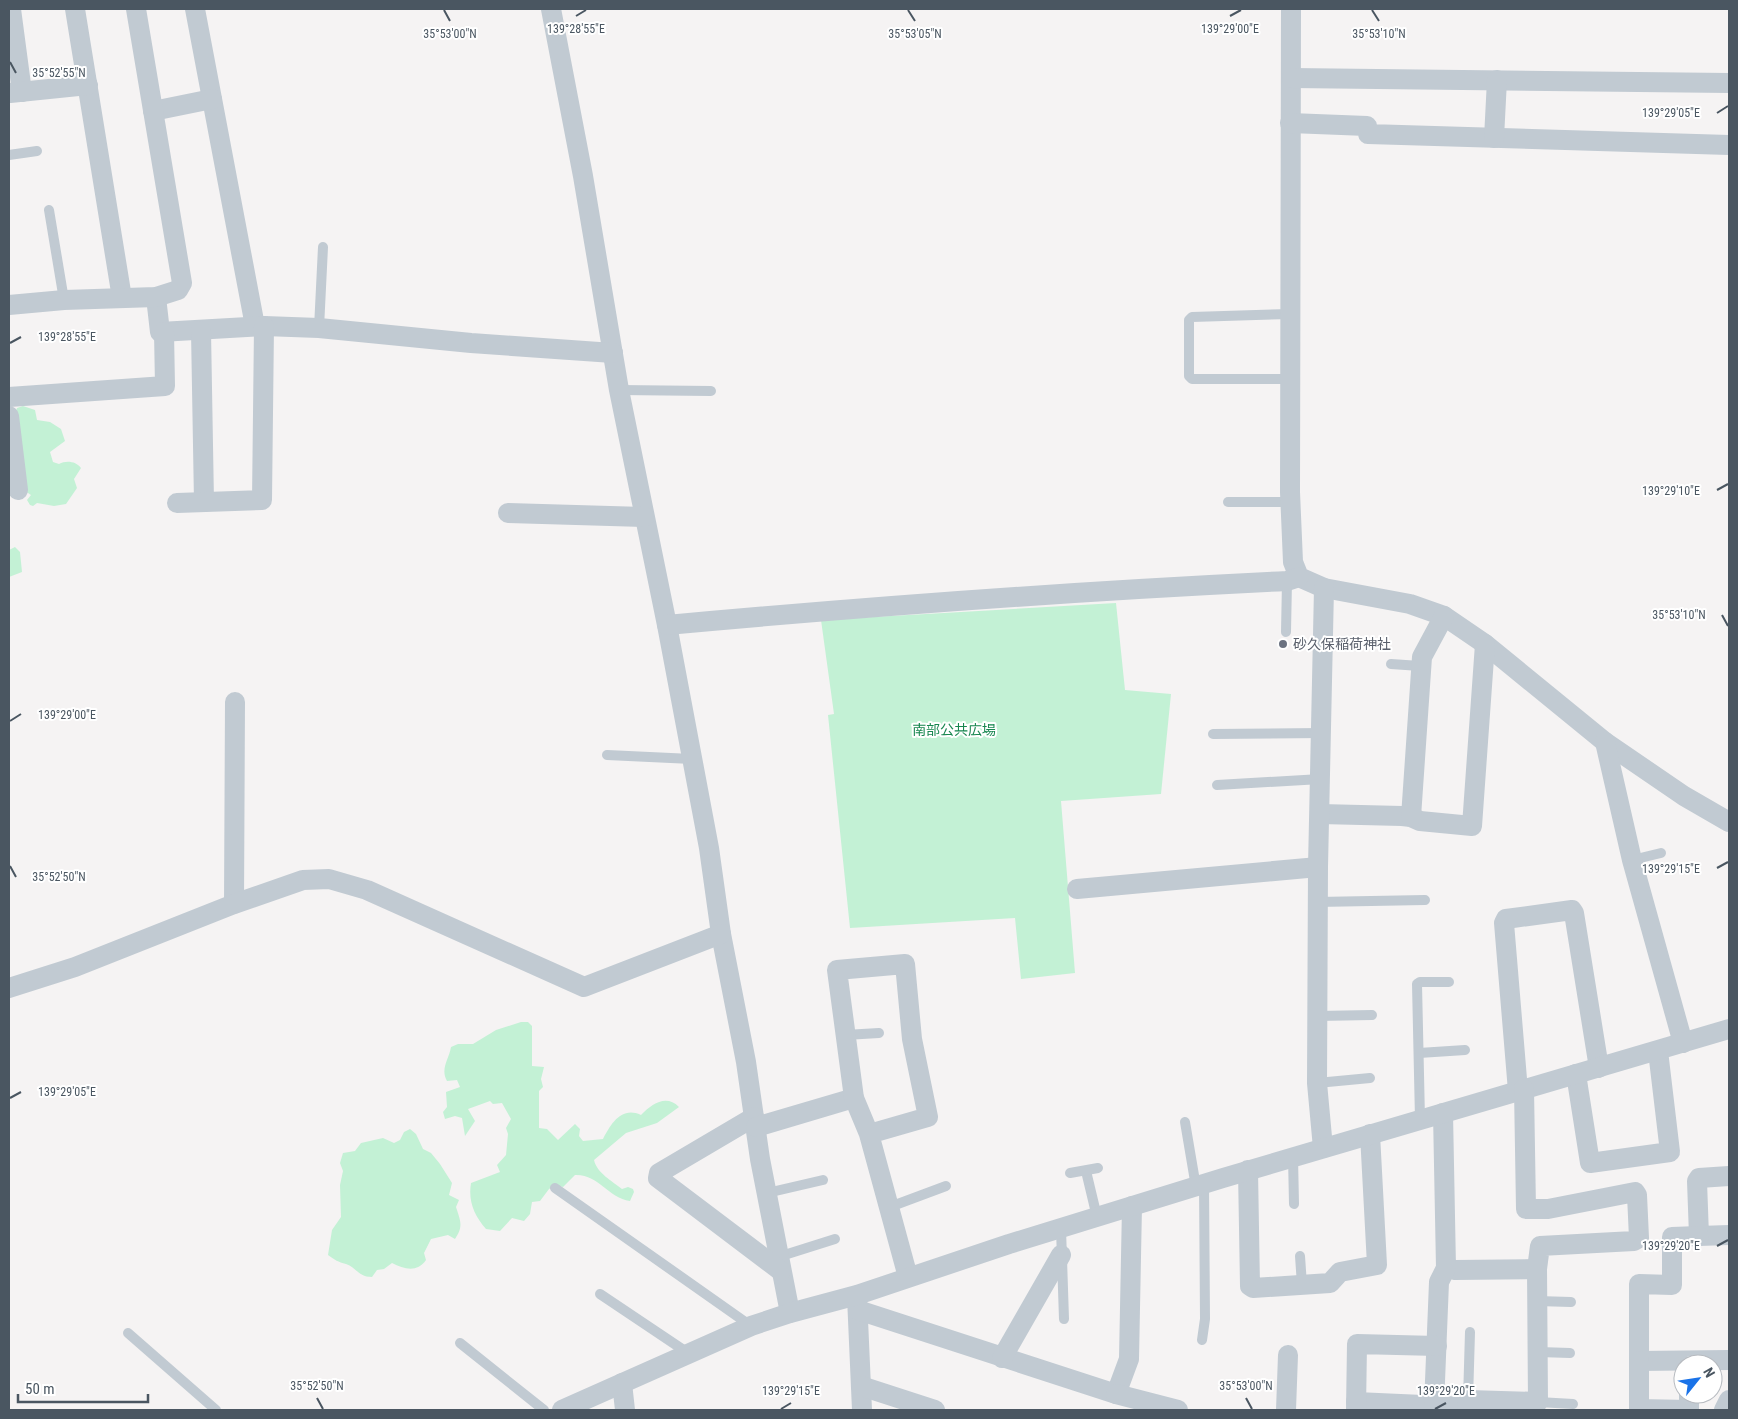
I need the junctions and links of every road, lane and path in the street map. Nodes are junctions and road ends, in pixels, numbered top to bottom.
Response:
1 (11, 9) edge
2 (75, 9) edge
3 (136, 9) edge
4 (195, 9) edge
5 (551, 9) edge
6 (1291, 9) edge
7 (1292, 78) junction
8 (1497, 80) junction
9 (1729, 83) edge
10 (88, 85) junction
11 (16, 92) edge
12 (212, 99) junction
13 (153, 111) junction
14 (1290, 123) junction
15 (1494, 138) junction
16 (1729, 145) edge
17 (37, 151) dead end
18 (9, 155) edge
19 (48, 210) dead end
20 (323, 247) dead end
21 (156, 297) junction
22 (122, 298) junction
23 (64, 300) junction
24 (9, 305) edge
25 (1290, 314) junction
26 (260, 326) junction
27 (319, 328) junction
28 (201, 331) junction
29 (164, 332) junction
30 (613, 353) junction
31 (1289, 379) junction
32 (619, 390) junction
33 (711, 391) dead end
34 (9, 397) edge
35 (9, 416) edge
36 (18, 490) dead end
37 (204, 502) junction
38 (1228, 502) dead end
39 (1291, 502) junction
40 (177, 503) dead end
41 (508, 513) dead end
42 (644, 517) junction
43 (1293, 579) junction
44 (1324, 588) junction
45 (1444, 616) junction
46 (667, 624) junction
47 (1286, 632) dead end
48 (1486, 644) junction
49 (1391, 664) dead end
50 (1420, 666) junction
51 (235, 702) dead end
52 (1322, 733) junction
53 (1213, 734) dead end
54 (1604, 742) junction
55 (608, 755) dead end
56 (692, 759) junction
57 (1321, 779) junction
58 (1216, 785) dead end
59 (1320, 814) junction
60 (1411, 817) junction
61 (1729, 822) edge
62 (1661, 853) dead end
63 (1632, 860) junction
64 (1318, 867) junction
65 (1077, 889) dead end
66 (1425, 900) dead end
67 (1317, 902) junction
68 (234, 904) junction
69 (721, 934) junction
70 (1449, 982) dead end
71 (9, 988) edge
72 (1372, 1015) dead end
73 (1318, 1016) junction
74 (1729, 1029) edge
75 (879, 1033) dead end
76 (845, 1035) junction
77 (1683, 1043) junction
78 (1465, 1050) dead end
79 (1658, 1051) junction
80 (1418, 1053) junction
81 (1599, 1068) junction
82 (1576, 1074) junction
83 (1370, 1078) dead end
84 (1317, 1083) junction
85 (1521, 1090) junction
86 (854, 1098) junction
87 (1443, 1113) junction
88 (1420, 1119) junction
89 (755, 1122) junction
90 (1185, 1122) dead end
91 (869, 1134) junction
92 (1370, 1134) junction
93 (1323, 1148) junction
94 (1293, 1157) junction
95 (1098, 1168) dead end
96 (1248, 1170) junction
97 (1086, 1171) junction
98 (1070, 1173) dead end
99 (1729, 1176) edge
100 (823, 1180) dead end
101 (1200, 1185) junction
102 (946, 1186) dead end
103 (555, 1188) dead end
104 (767, 1192) junction
105 (1294, 1204) dead end
106 (1132, 1206) junction
107 (887, 1208) junction
108 (1097, 1217) junction
109 (1061, 1229) junction
110 (1729, 1235) edge
111 (1699, 1236) junction
112 (835, 1239) dead end
113 (1061, 1255) junction
114 (1300, 1256) dead end
115 (779, 1264) junction
116 (1446, 1268) junction
117 (1537, 1269) junction
118 (908, 1277) junction
119 (1302, 1286) junction
120 (600, 1294) dead end
121 (1537, 1301) junction
122 (857, 1302) junction
123 (1571, 1302) dead end
124 (790, 1313) junction
125 (1064, 1319) dead end
126 (751, 1326) junction
127 (1470, 1332) dead end
128 (128, 1333) dead end
129 (1202, 1340) dead end
130 (460, 1343) dead end
131 (1437, 1346) junction
132 (1539, 1352) junction
133 (688, 1353) junction
134 (1570, 1353) dead end
135 (1288, 1355) dead end
136 (1002, 1358) junction
137 (1639, 1361) junction
138 (1673, 1362) edge
139 (622, 1383) junction
140 (861, 1386) junction
141 (1116, 1394) junction
142 (1729, 1400) edge
143 (1538, 1402) junction
144 (1573, 1404) dead end
145 (1689, 1404) edge
146 (1356, 1406) edge
147 (1434, 1406) junction
148 (1467, 1406) edge
149 (1391, 1407) edge
150 (216, 1410) edge
151 (544, 1410) edge
152 (562, 1410) edge
153 (625, 1410) edge
154 (862, 1410) edge
155 (935, 1410) edge
156 (1178, 1410) edge
157 (1286, 1410) edge
158 (1724, 1410) edge

1 - 11 street
2 - 10 street
3 - 13 street
4 - 12 street
5 - 30 street
6 - 7 street
7 - 8 street
7 - 14 street
8 - 9 street
8 - 15 street
10 - 11 street
10 - 22 street
12 - 13 street
12 - 26 street
13 - 21 street
14 - 15 street
14 - 25 street
15 - 16 street
17 - 18 lane
19 - 23 lane
20 - 27 lane
21 - 22 street
21 - 29 street
22 - 23 street
23 - 24 street
25 - 31 street
25 - 31 lane
26 - 27 street
26 - 28 street
26 - 37 street
27 - 30 street
28 - 29 street
28 - 37 street
29 - 34 street
30 - 32 street
31 - 39 street
32 - 33 lane
32 - 42 street
35 - 36 street
37 - 40 street
38 - 39 lane
39 - 43 street
41 - 42 street
42 - 46 street
43 - 44 street
43 - 46 street
43 - 47 lane
44 - 45 street
44 - 52 street
45 - 48 street
45 - 50 street
46 - 56 street
48 - 54 street
48 - 60 street
49 - 50 lane
50 - 60 street
51 - 68 street
52 - 53 lane
52 - 57 street
54 - 61 street
54 - 63 street
55 - 56 lane
56 - 69 street
57 - 58 lane
57 - 59 street
59 - 60 street
59 - 64 street
62 - 63 lane
63 - 77 street
64 - 65 street
64 - 67 street
66 - 67 lane
67 - 73 street
68 - 69 street
68 - 71 street
69 - 89 street
70 - 80 lane
72 - 73 lane
73 - 84 street
74 - 77 street
75 - 76 lane
76 - 86 street
76 - 91 street
77 - 79 street
78 - 80 lane
79 - 81 street
79 - 82 street
80 - 88 lane
81 - 82 street
81 - 85 street
82 - 85 street
83 - 84 lane
84 - 93 street
85 - 87 street
85 - 117 street
86 - 89 street
86 - 91 street
87 - 88 street
87 - 116 street
88 - 92 street
89 - 104 street
89 - 115 street
90 - 101 lane
91 - 107 street
92 - 93 street
92 - 119 street
93 - 94 street
94 - 96 street
94 - 105 lane
95 - 97 lane
96 - 101 street
96 - 119 street
97 - 98 lane
97 - 108 lane
99 - 111 street
100 - 104 lane
101 - 106 street
101 - 129 lane
102 - 107 lane
103 - 126 lane
104 - 115 street
106 - 108 street
106 - 141 street
107 - 118 street
108 - 109 street
109 - 113 lane
109 - 118 street
110 - 111 street
111 - 137 street
112 - 115 lane
113 - 125 lane
113 - 136 street
114 - 119 lane
115 - 124 street
116 - 117 street
116 - 131 street
117 - 121 street
118 - 122 street
120 - 133 lane
121 - 123 lane
121 - 132 street
122 - 124 street
122 - 136 street
122 - 140 street
124 - 126 street
126 - 133 street
127 - 148 lane
128 - 150 lane
130 - 151 lane
131 - 146 street
131 - 147 street
132 - 134 lane
132 - 143 street
133 - 139 street
135 - 157 street
136 - 141 street
137 - 138 street
137 - 145 street
139 - 152 street
139 - 153 street
140 - 154 street
140 - 155 street
141 - 156 street
142 - 158 street
143 - 144 lane
143 - 148 street
146 - 149 street
147 - 148 street
147 - 149 street

